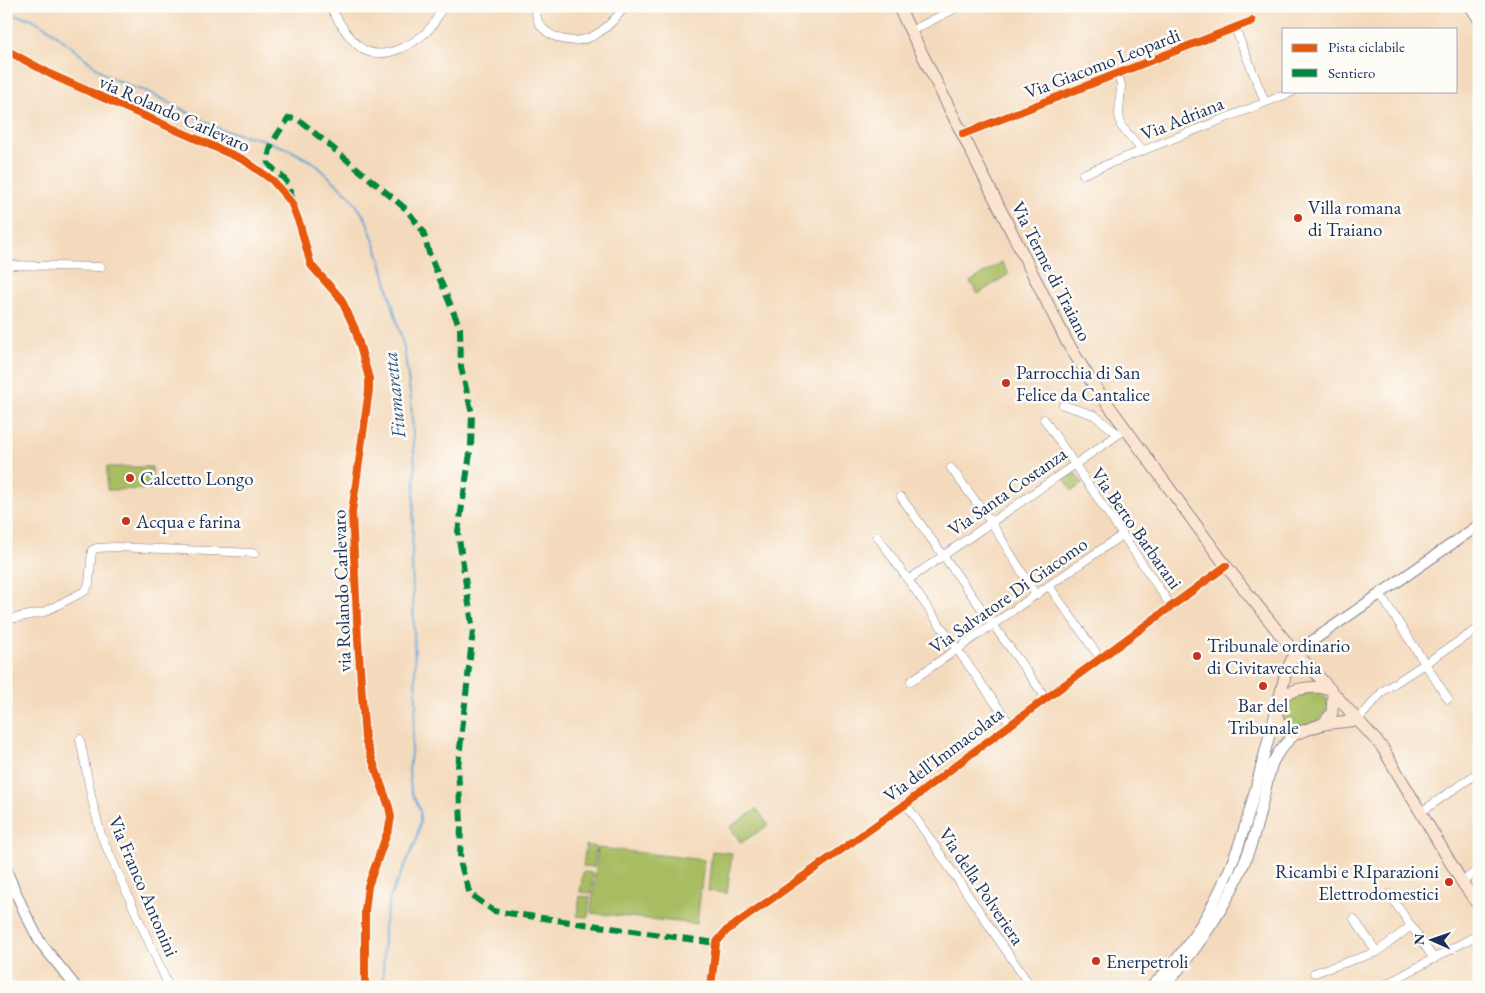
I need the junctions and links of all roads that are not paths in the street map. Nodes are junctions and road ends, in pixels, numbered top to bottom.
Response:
1 (330, 6) edge
2 (443, 6) edge
3 (535, 6) edge
4 (625, 6) edge
5 (898, 6) edge
6 (960, 6) edge
7 (1470, 6) edge
8 (1479, 20) edge
9 (1252, 21) dead end
10 (1235, 28) junction
11 (910, 31) junction
12 (6, 50) edge
13 (1118, 74) junction
14 (1292, 92) edge
15 (1265, 102) junction
16 (963, 134) junction
17 (1143, 151) junction
18 (1084, 174) dead end
19 (6, 265) edge
20 (101, 267) dead end
21 (1063, 405) dead end
22 (1044, 419) dead end
23 (1122, 432) junction
24 (1074, 464) junction
25 (951, 468) dead end
26 (900, 497) dead end
27 (990, 522) junction
28 (1479, 524) edge
29 (1122, 534) junction
30 (877, 536) dead end
31 (255, 553) dead end
32 (943, 556) junction
33 (1226, 566) junction
34 (908, 580) junction
35 (1049, 586) junction
36 (1380, 594) junction
37 (1036, 595) junction
38 (1171, 606) junction
39 (6, 620) edge
40 (994, 625) junction
41 (1479, 628) edge
42 (958, 650) junction
43 (1295, 653) junction
44 (1100, 658) junction
45 (1425, 663) junction
46 (912, 681) dead end
47 (1331, 692) junction
48 (1280, 697) junction
49 (1046, 698) junction
50 (1448, 699) dead end
51 (1276, 712) junction
52 (1358, 720) junction
53 (1010, 724) junction
54 (1324, 724) junction
55 (1297, 733) junction
56 (80, 738) dead end
57 (1479, 772) edge
58 (906, 804) junction
59 (1421, 812) junction
60 (1479, 869) edge
61 (6, 870) edge
62 (1462, 882) junction
63 (1389, 894) dead end
64 (1479, 906) edge
65 (1354, 919) dead end
66 (1411, 926) junction
67 (1479, 934) edge
68 (1378, 952) junction
69 (1434, 959) junction
70 (1314, 973) dead end
71 (76, 987) edge
72 (169, 987) edge
73 (365, 987) edge
74 (711, 987) edge
75 (1031, 987) edge
76 (1151, 987) edge
77 (1164, 987) edge
78 (1381, 987) edge

1 - 2 street
3 - 4 street
5 - 11 main road, Via Terme di Traiano
6 - 11 street
7 - 8 street
9 - 10 street, Via Giacomo Leopardi
10 - 13 street, Via Giacomo Leopardi
10 - 15 street
11 - 16 main road, Via Terme di Traiano
12 - 73 street, via Rolando Carlevaro
13 - 16 street, Via Giacomo Leopardi
13 - 17 street
14 - 15 street, Via Adriana
15 - 17 street, Via Adriana
16 - 23 main road, Via Terme di Traiano
17 - 18 street, Via Adriana
19 - 20 street
21 - 23 street, Via Terme di Traiano
22 - 24 street, Via Berto Barbarani
23 - 24 street, Via Santa Costanza
23 - 33 main road, Via Terme di Traiano
24 - 27 street, Via Santa Costanza
24 - 29 street, Via Berto Barbarani
25 - 27 street
26 - 32 street
27 - 32 street, Via Santa Costanza
27 - 37 street
28 - 36 street
29 - 35 street, Via Salvatore Di Giacomo
29 - 38 street, Via Berto Barbarani
30 - 34 street
31 - 39 street
32 - 34 street, Via Santa Costanza
32 - 40 street
33 - 38 street, Via dell'Immacolata
33 - 43 main road, Via Terme di Traiano
34 - 42 street
35 - 37 street, Via Salvatore Di Giacomo
35 - 44 street
36 - 43 street
36 - 45 street
37 - 40 street, Via Salvatore Di Giacomo
38 - 44 street, Via dell'Immacolata
40 - 42 street, Via Salvatore Di Giacomo
40 - 49 street
41 - 45 street
42 - 46 street, Via Salvatore Di Giacomo
42 - 53 street
43 - 47 main road, Via Terme di Traiano
43 - 48 main road
44 - 49 street, Via dell'Immacolata
45 - 50 street
45 - 52 street
47 - 48 main road
47 - 52 main road, Via Terme di Traiano
47 - 54 main road
48 - 51 main road
49 - 53 street, Via dell'Immacolata
51 - 55 main road
51 - 76 street
52 - 54 main road
52 - 59 main road
53 - 58 street, Via dell'Immacolata
54 - 55 main road
55 - 77 street
56 - 72 street, Via Franco Antonini
57 - 59 street
58 - 74 street, Via dell'Immacolata
58 - 75 street, Via della Polveriera
59 - 62 main road
60 - 62 street
61 - 71 street
62 - 64 main road
63 - 66 street
65 - 68 street
66 - 68 street
66 - 69 street
67 - 69 street
68 - 70 street
69 - 78 street

